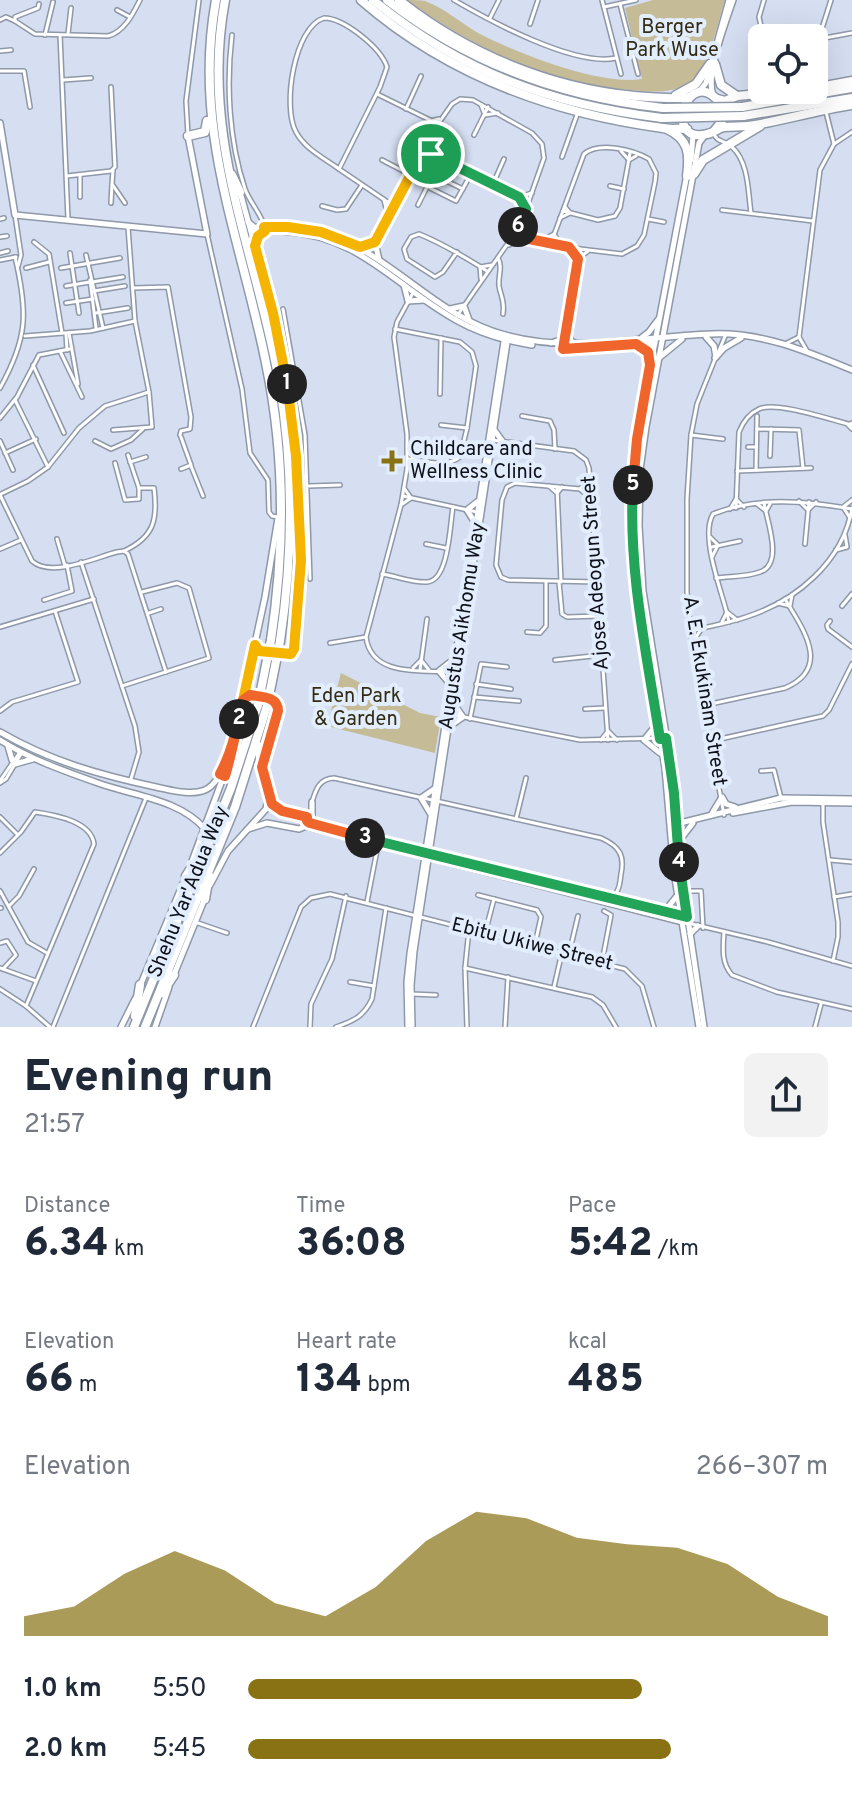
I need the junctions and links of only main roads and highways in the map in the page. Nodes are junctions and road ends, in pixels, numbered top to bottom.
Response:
1 (216, 0) edge
2 (361, 0) edge
3 (387, 0) edge
4 (397, 0) edge
5 (225, 2) edge
6 (372, 5) edge
7 (412, 24) junction
8 (499, 68) junction
9 (532, 74) junction
10 (851, 84) edge
11 (828, 86) edge
12 (526, 89) junction
13 (209, 92) junction
14 (694, 95) junction
15 (748, 95) edge
16 (737, 96) junction
17 (715, 97) junction
18 (662, 98) junction
19 (544, 103) junction
20 (850, 103) edge
21 (743, 112) junction
22 (663, 113) junction
23 (772, 121) junction
24 (666, 129) junction
25 (689, 130) junction
26 (711, 132) junction
27 (225, 159) junction
28 (218, 167) junction
29 (240, 192) road end
30 (268, 295) road end
31 (270, 337) junction
32 (281, 493) junction
33 (298, 499) road end
34 (278, 517) road end
35 (290, 539) junction
36 (276, 641) junction
37 (262, 705) junction
38 (263, 721) junction
39 (263, 777) road end
40 (210, 839) junction
41 (217, 849) junction
42 (186, 876) road end
43 (205, 899) road end
44 (174, 975) road end
45 (140, 985) road end
46 (149, 1025) edge
47 (134, 1027) edge

1 - 13 highway, Shehu Yar'Adua Way
2 - 6 highway
3 - 7 highway
4 - 7 highway
4 - 9 highway
5 - 27 highway, Shehu Yar'Adua Way
6 - 7 highway
6 - 19 highway
7 - 8 highway
7 - 12 highway
8 - 9 highway
8 - 22 highway
9 - 18 highway
10 - 11 highway
10 - 21 highway
12 - 19 highway
12 - 22 highway
13 - 28 highway, Shehu Yar'Adua Way
13 - 28 highway
14 - 17 highway
14 - 18 highway
14 - 25 highway
15 - 16 highway
16 - 17 highway
16 - 18 highway
17 - 26 highway
19 - 24 highway
20 - 21 highway
20 - 23 highway
21 - 22 highway, bridge
23 - 24 highway
23 - 26 highway
24 - 25 highway
25 - 26 highway
27 - 29 highway
27 - 31 highway, Shehu Yar'Adua Way
28 - 32 highway, Shehu Yar'Adua Way
30 - 31 highway
31 - 35 highway, Shehu Yar'Adua Way
32 - 34 highway
32 - 36 highway, Shehu Yar'Adua Way
33 - 35 highway
35 - 36 highway, Shehu Yar'Adua Way
36 - 37 highway, Shehu Yar'Adua Way, bridge
37 - 38 highway, Shehu Yar'Adua Way
37 - 40 highway, Shehu Yar'Adua Way
38 - 39 highway
38 - 41 highway, Shehu Yar'Adua Way
40 - 42 highway
40 - 47 highway, Shehu Yar'Adua Way
41 - 43 highway
41 - 46 highway, Shehu Yar'Adua Way
44 - 46 highway
45 - 47 highway

